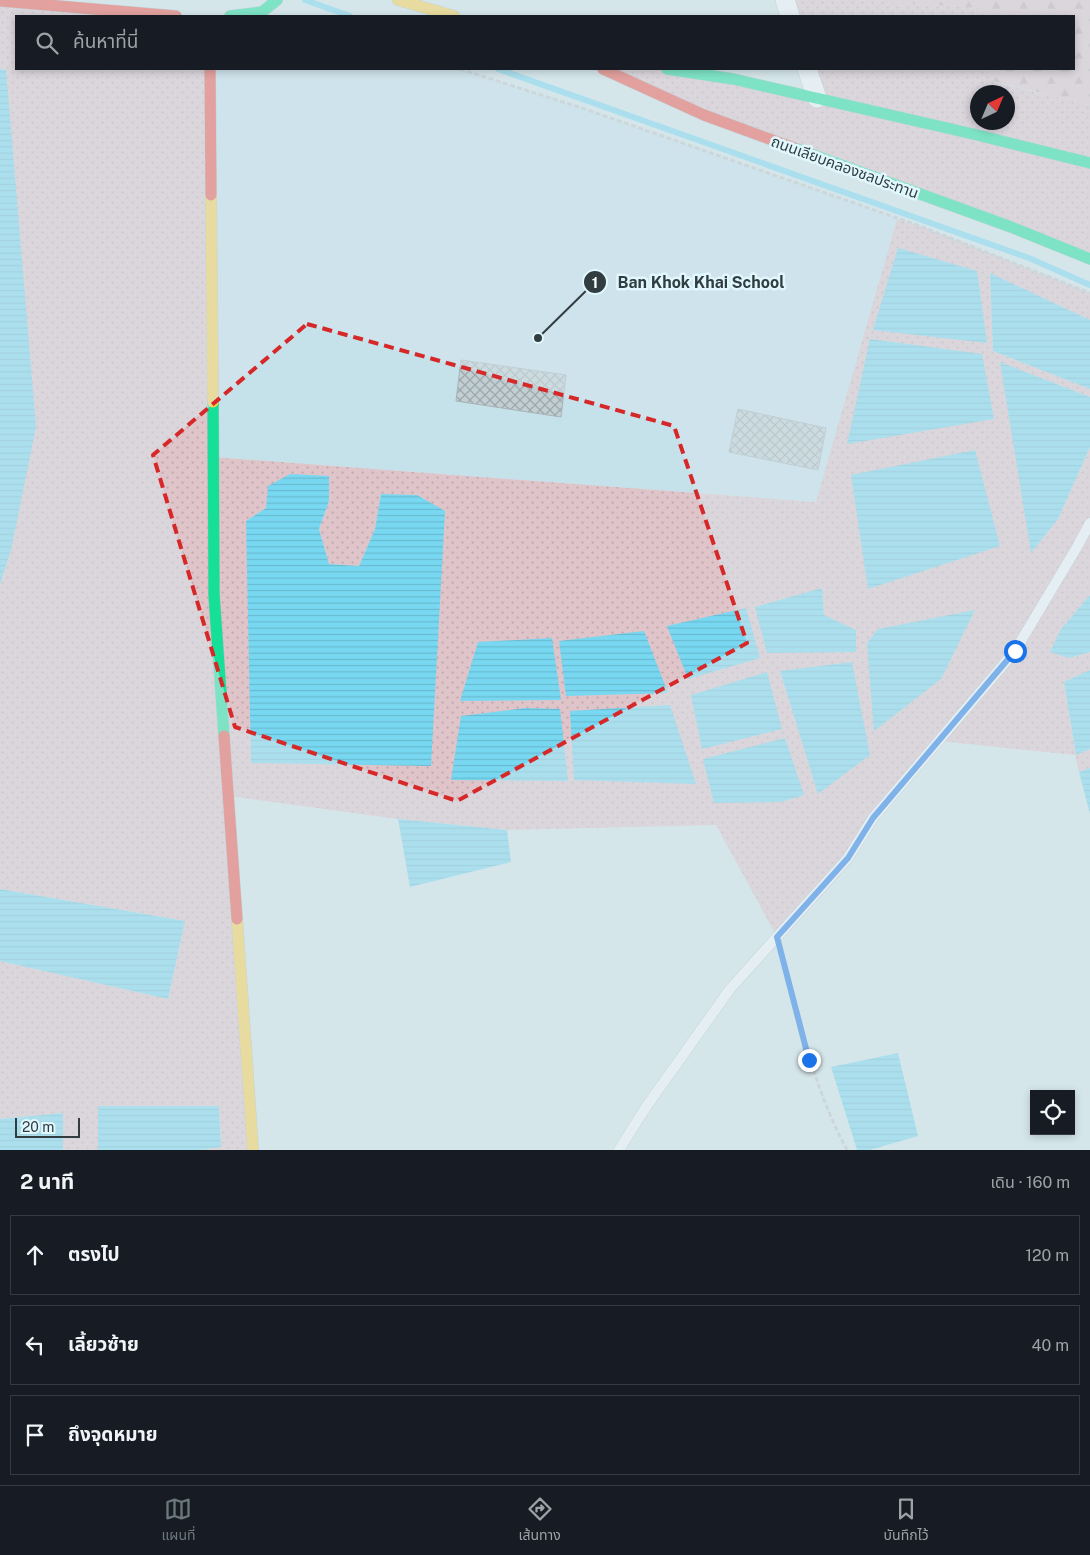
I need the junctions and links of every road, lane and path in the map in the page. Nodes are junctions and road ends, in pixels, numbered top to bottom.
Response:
1 (277, 0) edge
2 (398, 0) edge
3 (785, 0) edge
4 (0, 1) edge
5 (164, 15) edge
6 (238, 15) edge
7 (450, 15) edge
8 (790, 15) edge
9 (210, 70) edge
10 (463, 70) edge
11 (605, 70) edge
12 (674, 70) edge
13 (807, 70) edge
14 (816, 98) junction
15 (1090, 164) edge
16 (1090, 259) edge
17 (1090, 294) edge
18 (1090, 522) edge
19 (777, 937) junction
20 (254, 1150) edge
21 (618, 1150) edge
22 (847, 1150) edge

1 - 6 street
2 - 7 street
3 - 8 street
4 - 5 street
9 - 20 street
10 - 17 path
11 - 16 street, ถนนเลียบคลองชลประทาน
12 - 14 street
13 - 14 street
14 - 15 street
18 - 19 lane
19 - 21 lane
19 - 22 path

